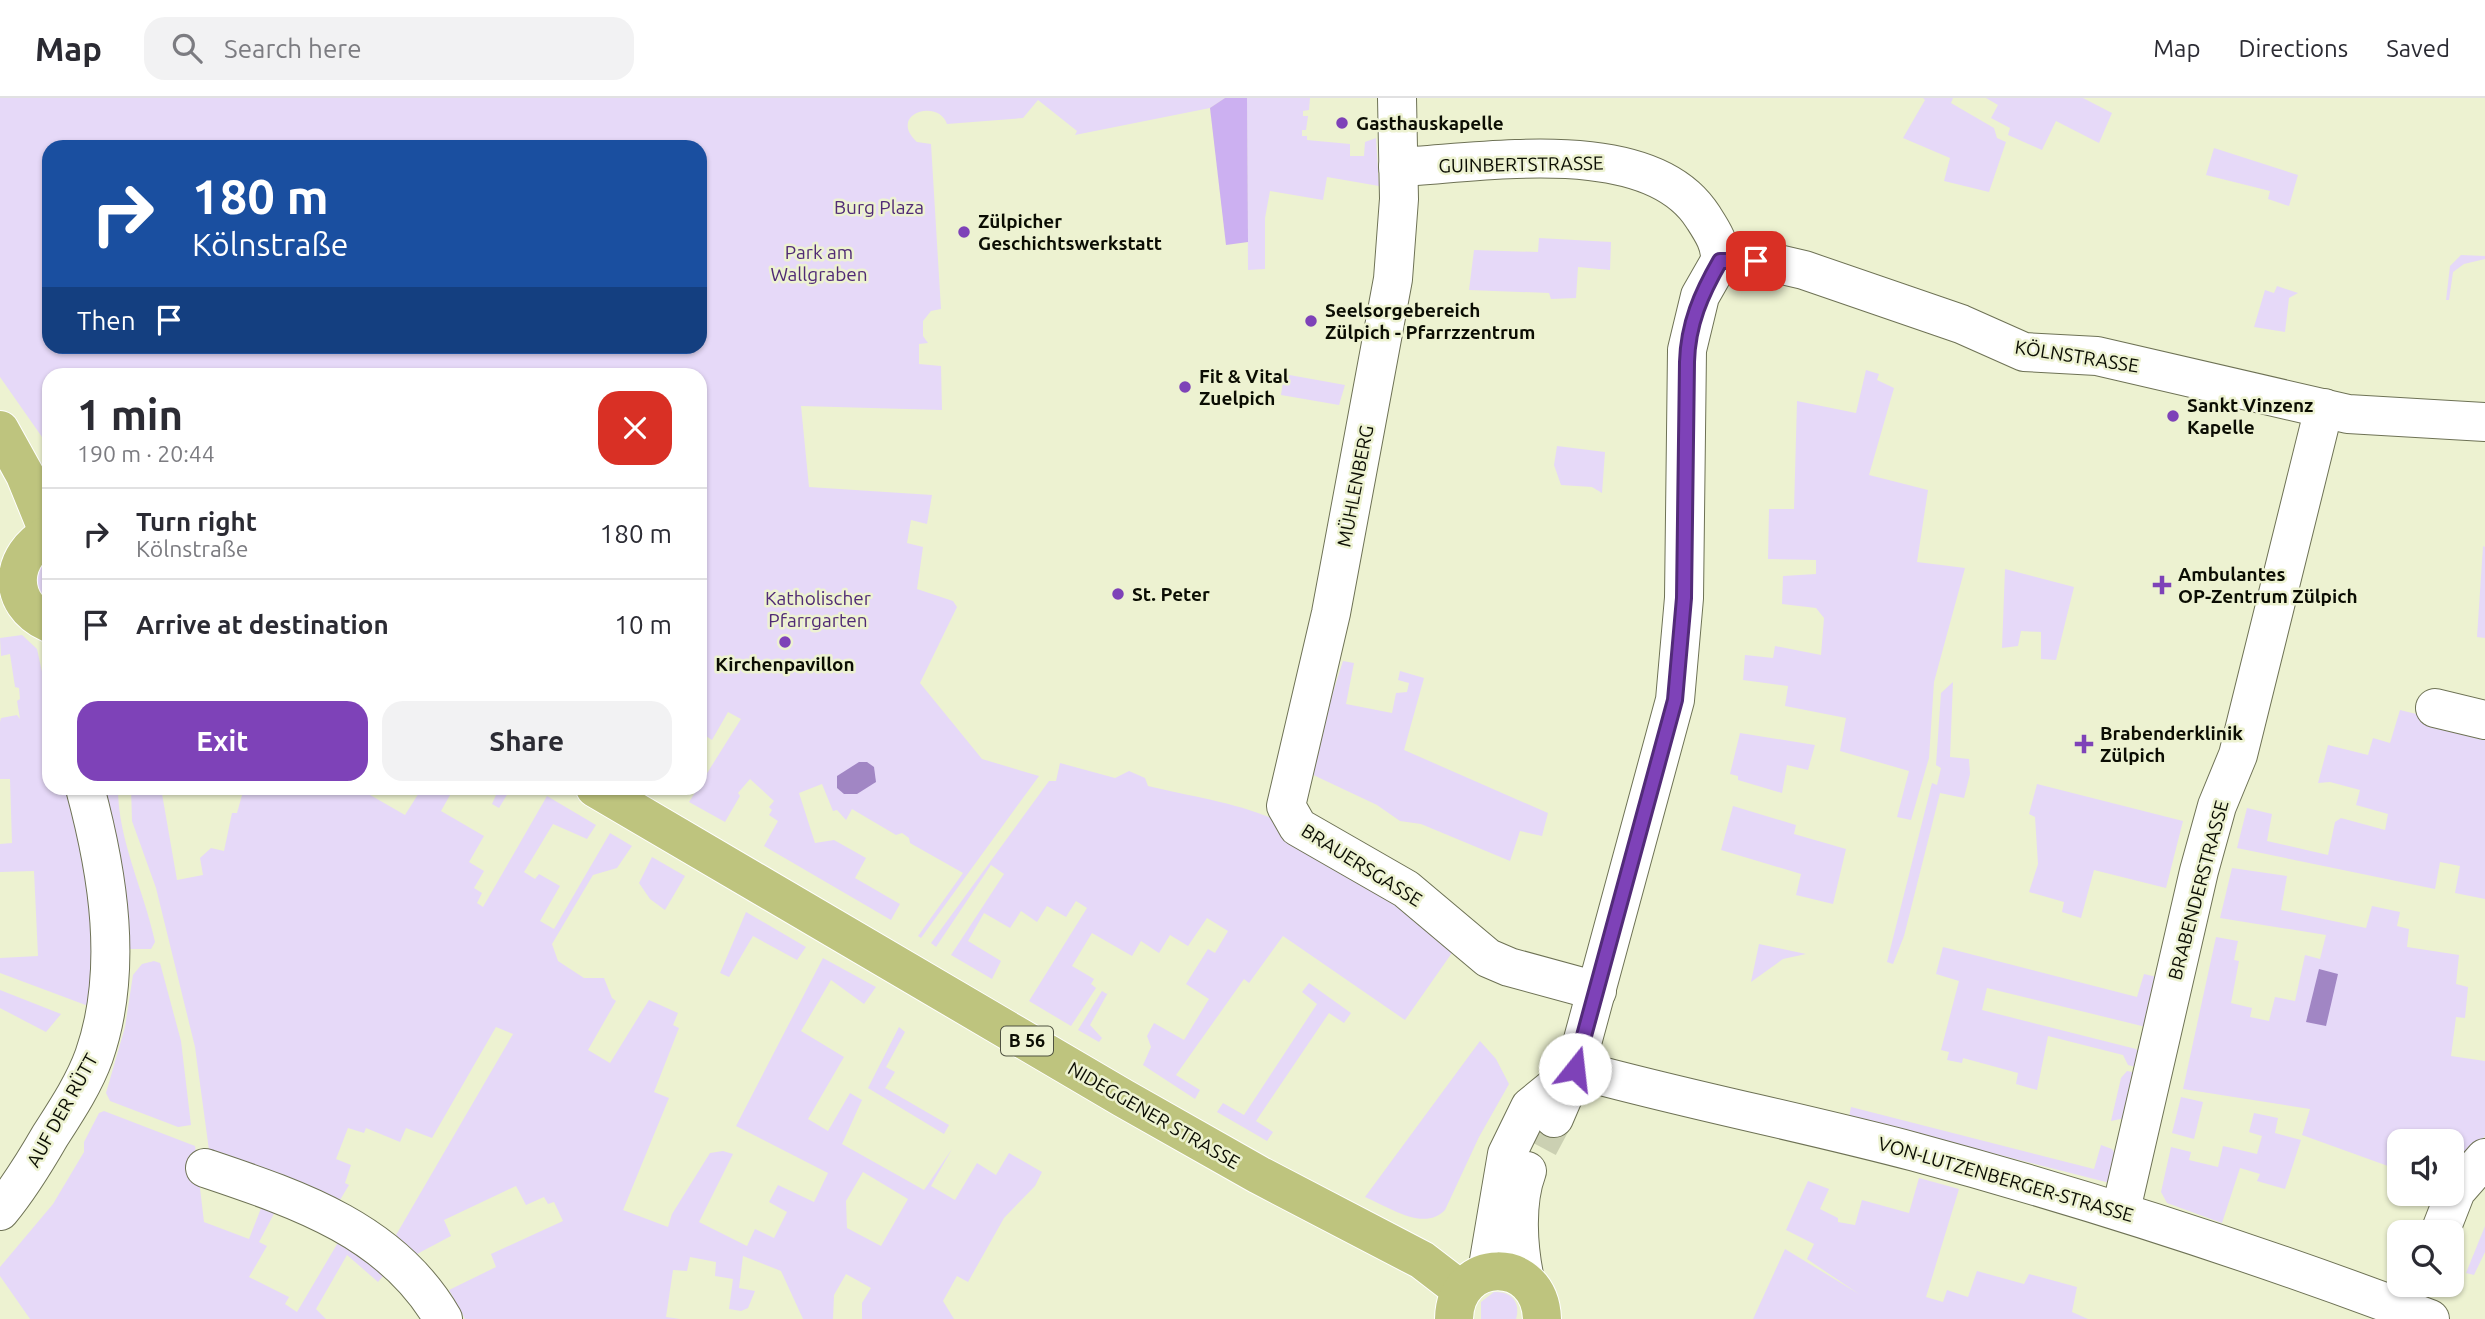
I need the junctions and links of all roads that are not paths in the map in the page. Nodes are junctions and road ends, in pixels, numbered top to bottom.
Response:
1 (1397, 98) edge
2 (1398, 167) junction
3 (1715, 244) junction
4 (2324, 408) junction
5 (2485, 422) edge
6 (0, 430) edge
7 (42, 517) edge
8 (42, 538) edge
9 (32, 613) edge
10 (2435, 708) dead end
11 (2485, 720) edge
12 (87, 795) edge
13 (96, 795) edge
14 (607, 795) edge
15 (1286, 801) joint
16 (97, 834) junction
17 (1597, 991) junction
18 (1575, 1069) junction
19 (2485, 1158) edge
20 (205, 1168) dead end
21 (2121, 1210) junction
22 (0, 1211) edge
23 (2445, 1220) edge
24 (1525, 1280) junction
25 (1467, 1294) edge
26 (2419, 1305) edge
27 (443, 1319) edge
28 (1542, 1319) edge

1 - 2 street, MÜHLENBERG
2 - 3 street, GUINBERTSTRASSE
2 - 15 street, MÜHLENBERG
3 - 4 street, KÖLNSTRASSE
3 - 17 street
4 - 5 street, KÖLNSTRASSE
4 - 21 street, BRABENDERSTRASSE
6 - 7 main road
8 - 9 main road
10 - 11 street
12 - 16 street, AUF DER RÜTT
13 - 16 street, AUF DER RÜTT
14 - 25 main road, NIDEGGENER STRASSE / B 56
15 - 17 street, BRAUERSGASSE
16 - 22 street, AUF DER RÜTT
17 - 18 street
18 - 21 street, VON-LUTZENBERGER-STRASSE
18 - 24 street
18 - 25 street
19 - 23 street
20 - 27 street
21 - 26 street, VON-LUTZENBERGER-STRASSE
24 - 25 main road
24 - 28 main road

